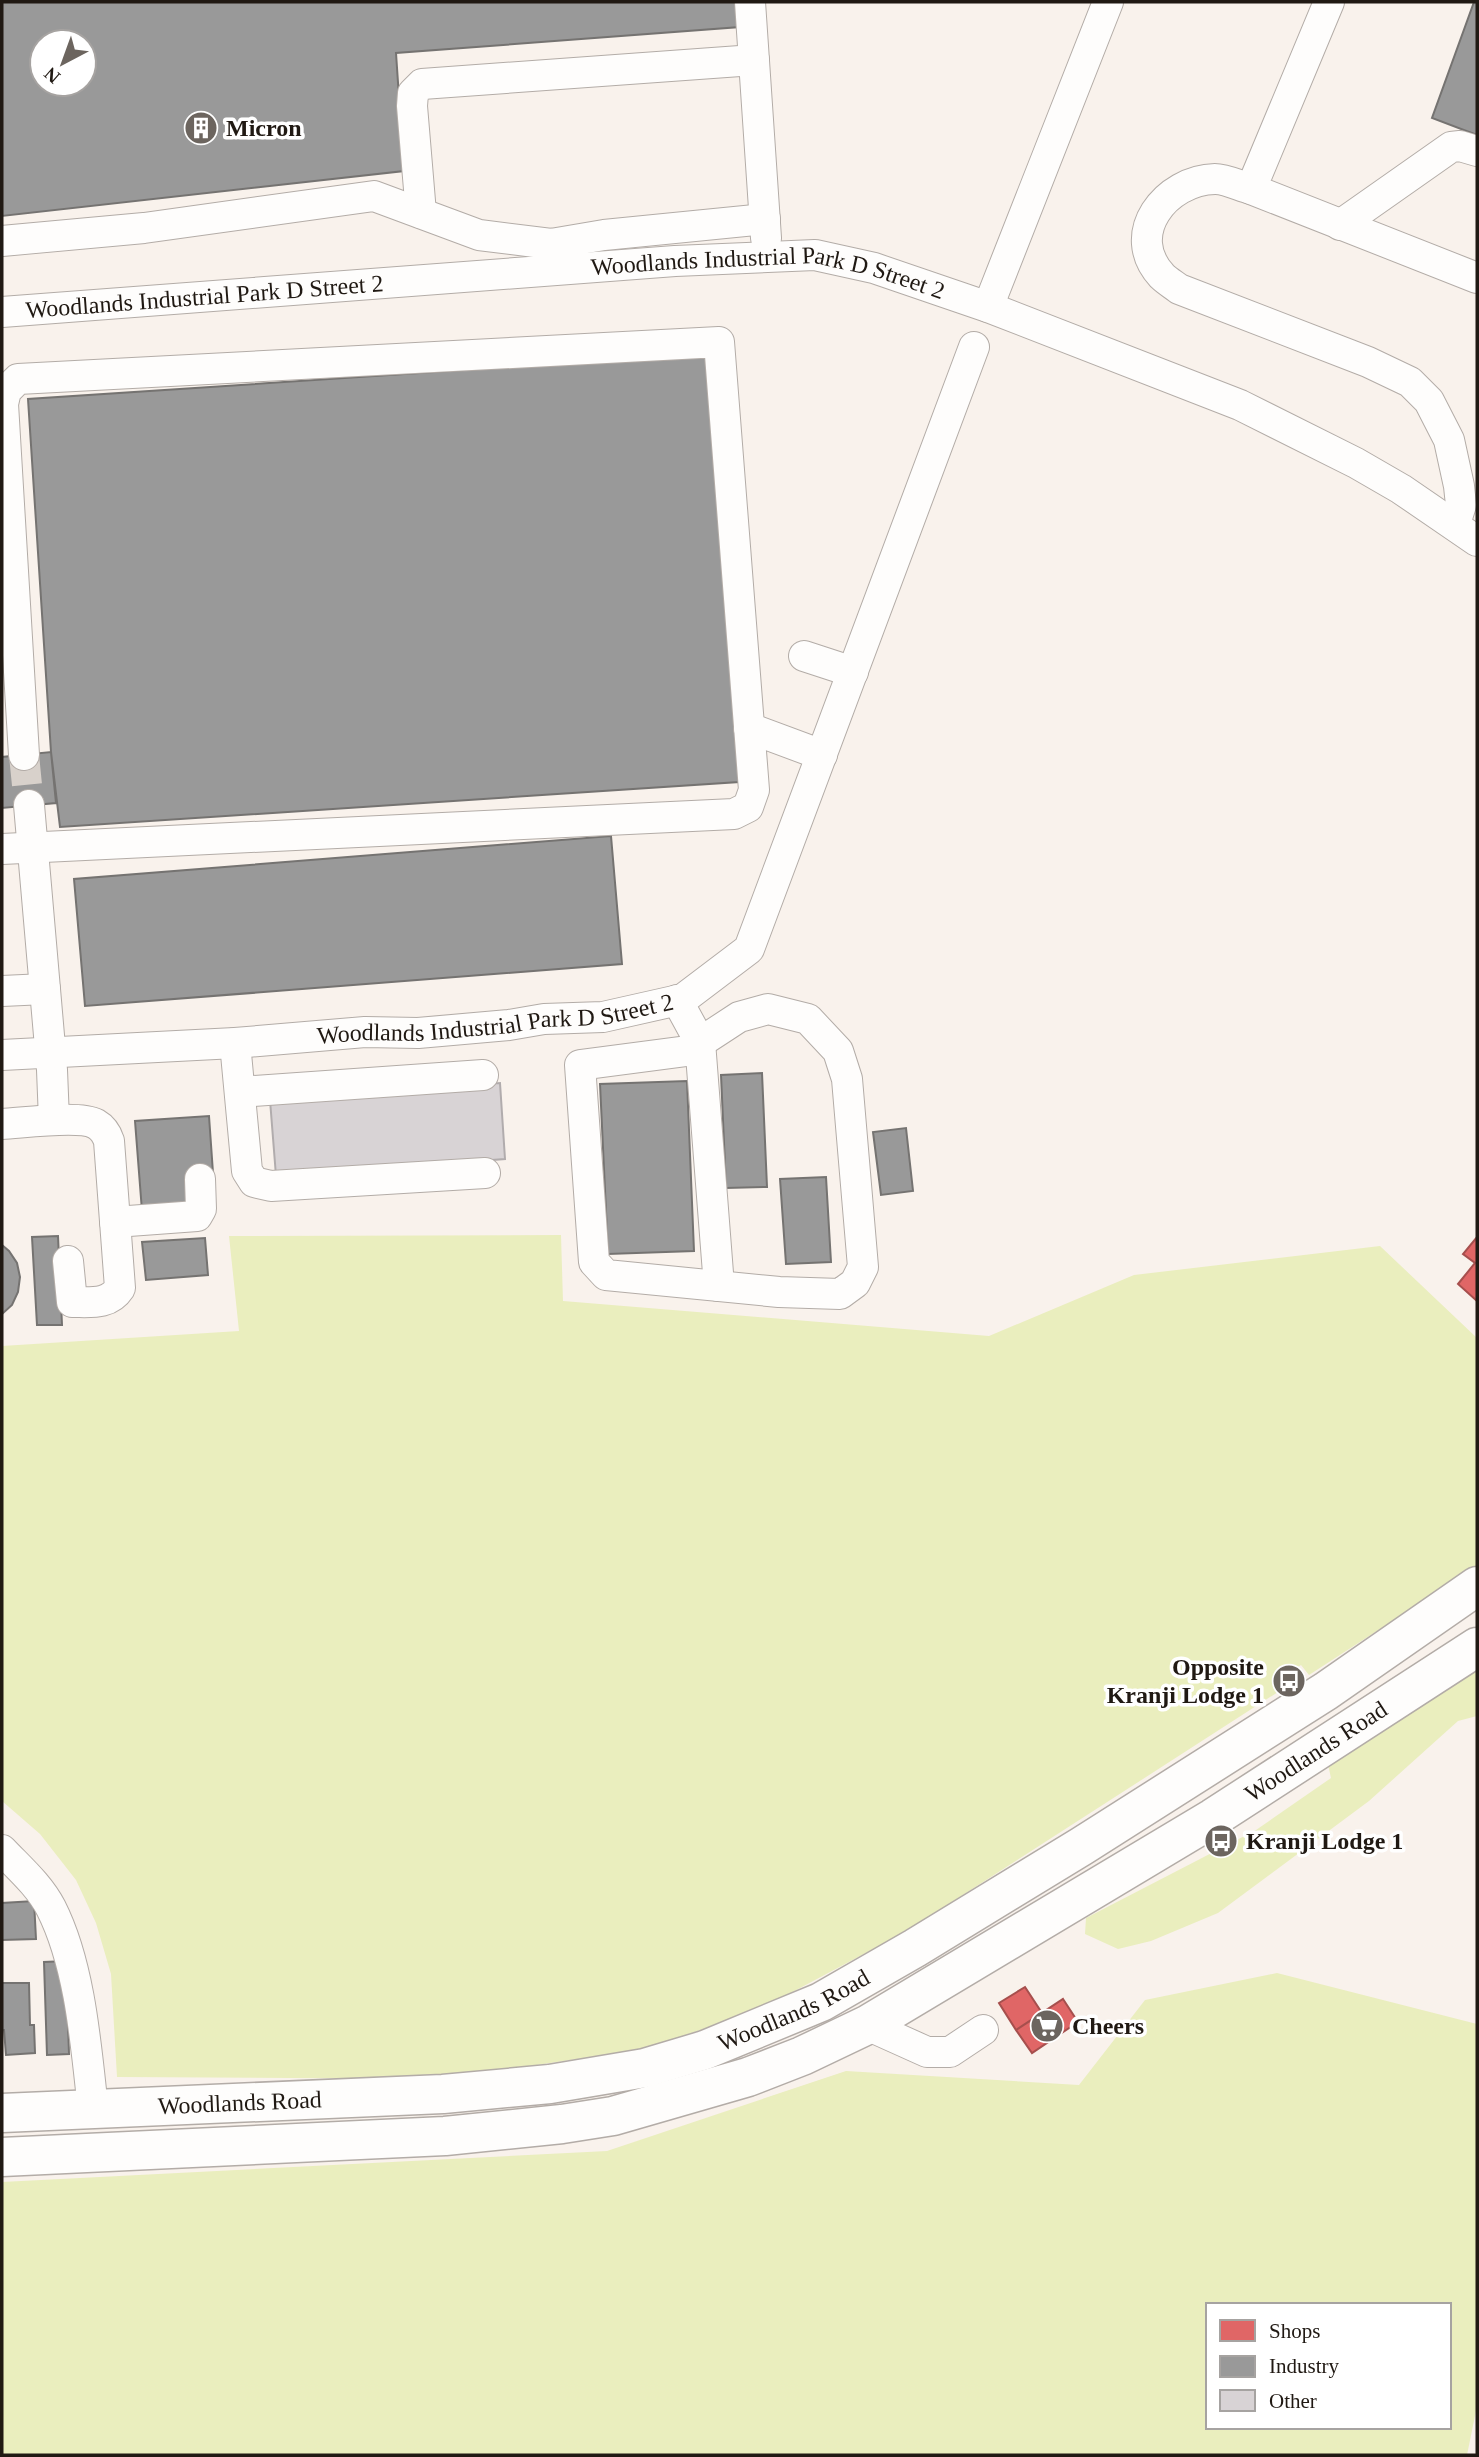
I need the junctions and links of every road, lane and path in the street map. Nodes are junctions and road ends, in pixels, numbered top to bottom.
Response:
1 (750, 2) edge
2 (1108, 2) edge
3 (1329, 2) edge
4 (754, 60) junction
5 (1477, 151) edge
6 (1251, 189) junction
7 (421, 213) junction
8 (765, 219) junction
9 (1340, 225) junction
10 (2, 242) edge
11 (768, 256) junction
12 (1477, 278) edge
13 (988, 307) junction
14 (2, 312) edge
15 (974, 347) dead end
16 (1466, 533) edge
17 (804, 656) dead end
18 (853, 672) junction
19 (749, 728) junction
20 (24, 755) tunnel mouth
21 (822, 755) junction
22 (29, 805) tunnel mouth
23 (33, 847) junction
24 (2, 849) edge
25 (45, 989) junction
26 (2, 991) edge
27 (677, 1000) junction
28 (700, 1042) junction
29 (235, 1043) junction
30 (50, 1052) junction
31 (2, 1055) edge
32 (483, 1075) dead end
33 (240, 1092) junction
34 (54, 1120) junction
35 (2, 1124) edge
36 (485, 1173) dead end
37 (200, 1179) dead end
38 (115, 1222) junction
39 (68, 1261) dead end
40 (719, 1286) junction
41 (1477, 1586) edge
42 (1477, 1647) edge
43 (2, 1850) edge
44 (867, 2025) junction
45 (983, 2030) dead end
46 (93, 2109) junction
47 (2, 2113) edge
48 (2, 2157) edge

1 - 4 street
2 - 13 street
3 - 6 street
4 - 7 street
4 - 8 street
5 - 9 street
6 - 9 street
6 - 16 street
7 - 8 street
7 - 10 street
8 - 11 street
9 - 12 street
11 - 13 street, Woodlands Industrial Park D Street 2
11 - 14 street, Woodlands Industrial Park D Street 2
13 - 16 street, Woodlands Industrial Park D Street 2
15 - 18 street, Woodlands Industrial Park D Street 2
17 - 18 street
18 - 21 street, Woodlands Industrial Park D Street 2
19 - 20 street
19 - 21 street
19 - 23 street
21 - 27 street, Woodlands Industrial Park D Street 2
22 - 23 street
23 - 24 street
23 - 25 street
25 - 26 street
25 - 30 street
27 - 28 street
27 - 29 street, Woodlands Industrial Park D Street 2
28 - 40 street
28 - 40 street
28 - 40 street
29 - 30 street, Woodlands Industrial Park D Street 2
29 - 33 street
30 - 31 street, Woodlands Industrial Park D Street 2
30 - 34 street
32 - 33 street
33 - 36 street
34 - 35 street
34 - 38 street
37 - 38 street
38 - 39 street
41 - 46 main road, Woodlands Road
42 - 44 main road, Woodlands Road
43 - 46 street
44 - 45 street
44 - 48 main road, Woodlands Road
46 - 47 main road, Woodlands Road

